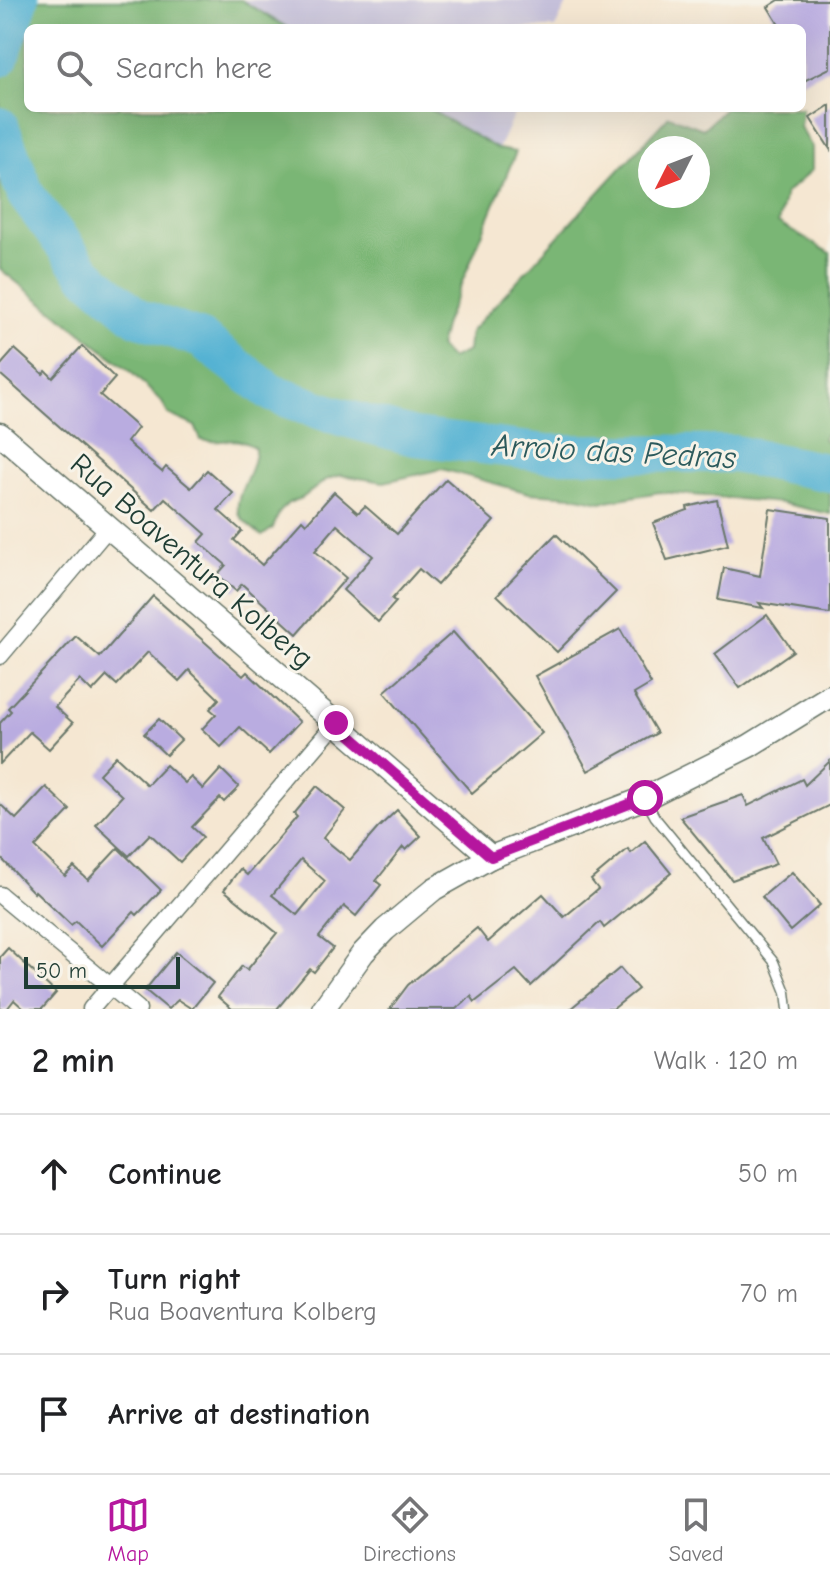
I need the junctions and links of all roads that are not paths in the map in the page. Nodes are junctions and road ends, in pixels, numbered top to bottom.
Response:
1 (0, 434) edge
2 (107, 529) junction
3 (0, 656) edge
4 (830, 696) edge
5 (336, 723) junction
6 (645, 798) junction
7 (491, 857) junction
8 (0, 895) edge
9 (110, 987) junction
10 (91, 1009) edge
11 (138, 1009) edge
12 (323, 1009) edge
13 (788, 1009) edge

1 - 2 street, Rua Boaventura Kolberg
2 - 3 street
2 - 5 street, Rua Boaventura Kolberg
4 - 6 street
5 - 7 street, Rua Boaventura Kolberg
5 - 9 street
6 - 7 street
6 - 13 lane
7 - 12 street
8 - 9 street
9 - 10 street
9 - 11 street

